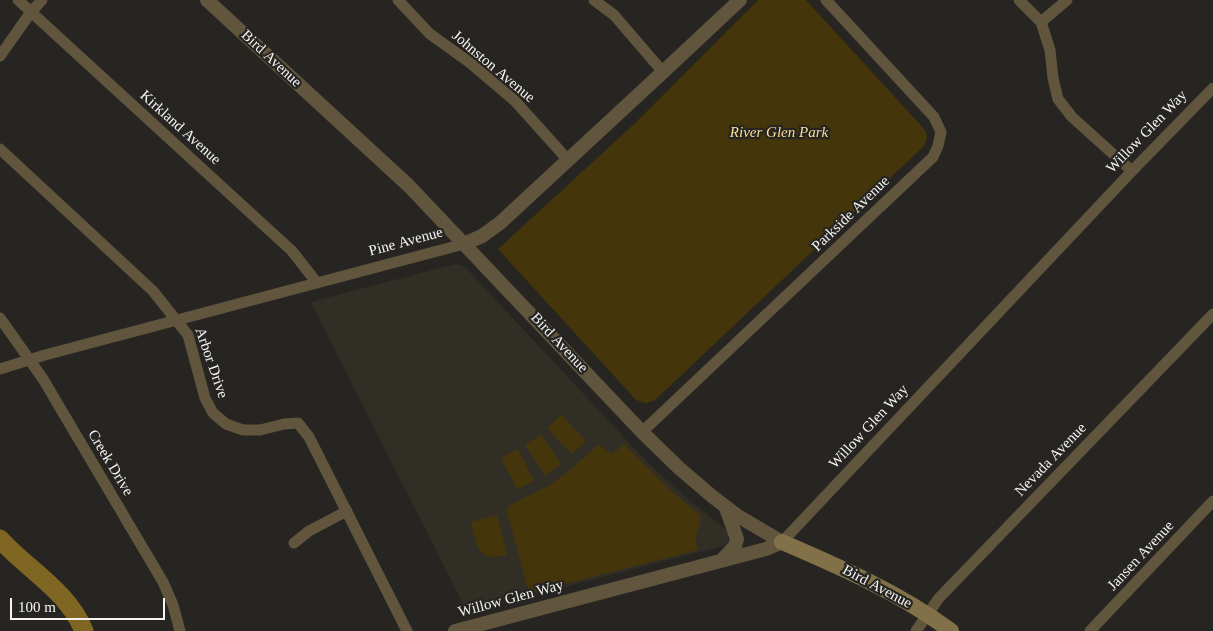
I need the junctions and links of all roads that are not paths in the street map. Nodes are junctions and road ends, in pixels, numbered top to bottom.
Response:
1 (18, 0) edge
2 (42, 0) edge
3 (207, 0) edge
4 (398, 0) edge
5 (594, 0) edge
6 (740, 0) edge
7 (826, 0) edge
8 (1019, 0) edge
9 (1067, 0) edge
10 (31, 12) junction
11 (1041, 22) junction
12 (0, 56) edge
13 (663, 72) junction
14 (1213, 88) edge
15 (0, 149) edge
16 (568, 160) junction
17 (1132, 172) junction
18 (464, 244) junction
19 (317, 283) junction
20 (1213, 314) edge
21 (0, 318) edge
22 (178, 320) junction
23 (1208, 326) edge
24 (30, 359) junction
25 (0, 369) edge
26 (642, 432) junction
27 (1213, 501) edge
28 (726, 508) junction
29 (347, 512) junction
30 (782, 542) junction
31 (294, 543) dead end
32 (721, 561) junction
33 (928, 614) junction
34 (180, 631) edge
35 (407, 631) edge
36 (455, 631) edge
37 (916, 631) edge
38 (951, 631) edge
39 (1090, 631) edge

1 - 10 street, Kirkland Avenue
2 - 10 street
3 - 18 street, Bird Avenue
4 - 16 street, Johnston Avenue
5 - 13 street
6 - 13 street, Pine Avenue
7 - 26 street, Parkside Avenue
8 - 11 street
9 - 11 street
10 - 12 street
10 - 19 street, Kirkland Avenue
11 - 17 street
13 - 16 street, Pine Avenue
14 - 17 street, Willow Glen Way
15 - 22 street, Arbor Drive
16 - 18 street, Pine Avenue
17 - 30 street, Willow Glen Way
18 - 19 street, Pine Avenue
18 - 26 street, Bird Avenue
19 - 22 street, Pine Avenue
20 - 23 street, Nevada Avenue
21 - 24 street, Creek Drive
22 - 24 street, Pine Avenue
22 - 29 street, Arbor Drive
23 - 33 street, Nevada Avenue
24 - 25 street, Pine Avenue
24 - 34 street, Creek Drive
26 - 28 street, Bird Avenue
27 - 39 street, Jansen Avenue
28 - 30 street, Bird Avenue
28 - 32 street
29 - 31 street
29 - 35 street, Arbor Drive
30 - 32 street, Willow Glen Way
30 - 33 main road, Bird Avenue
32 - 36 street, Willow Glen Way
33 - 37 street, Nevada Avenue
33 - 38 main road, Bird Avenue

